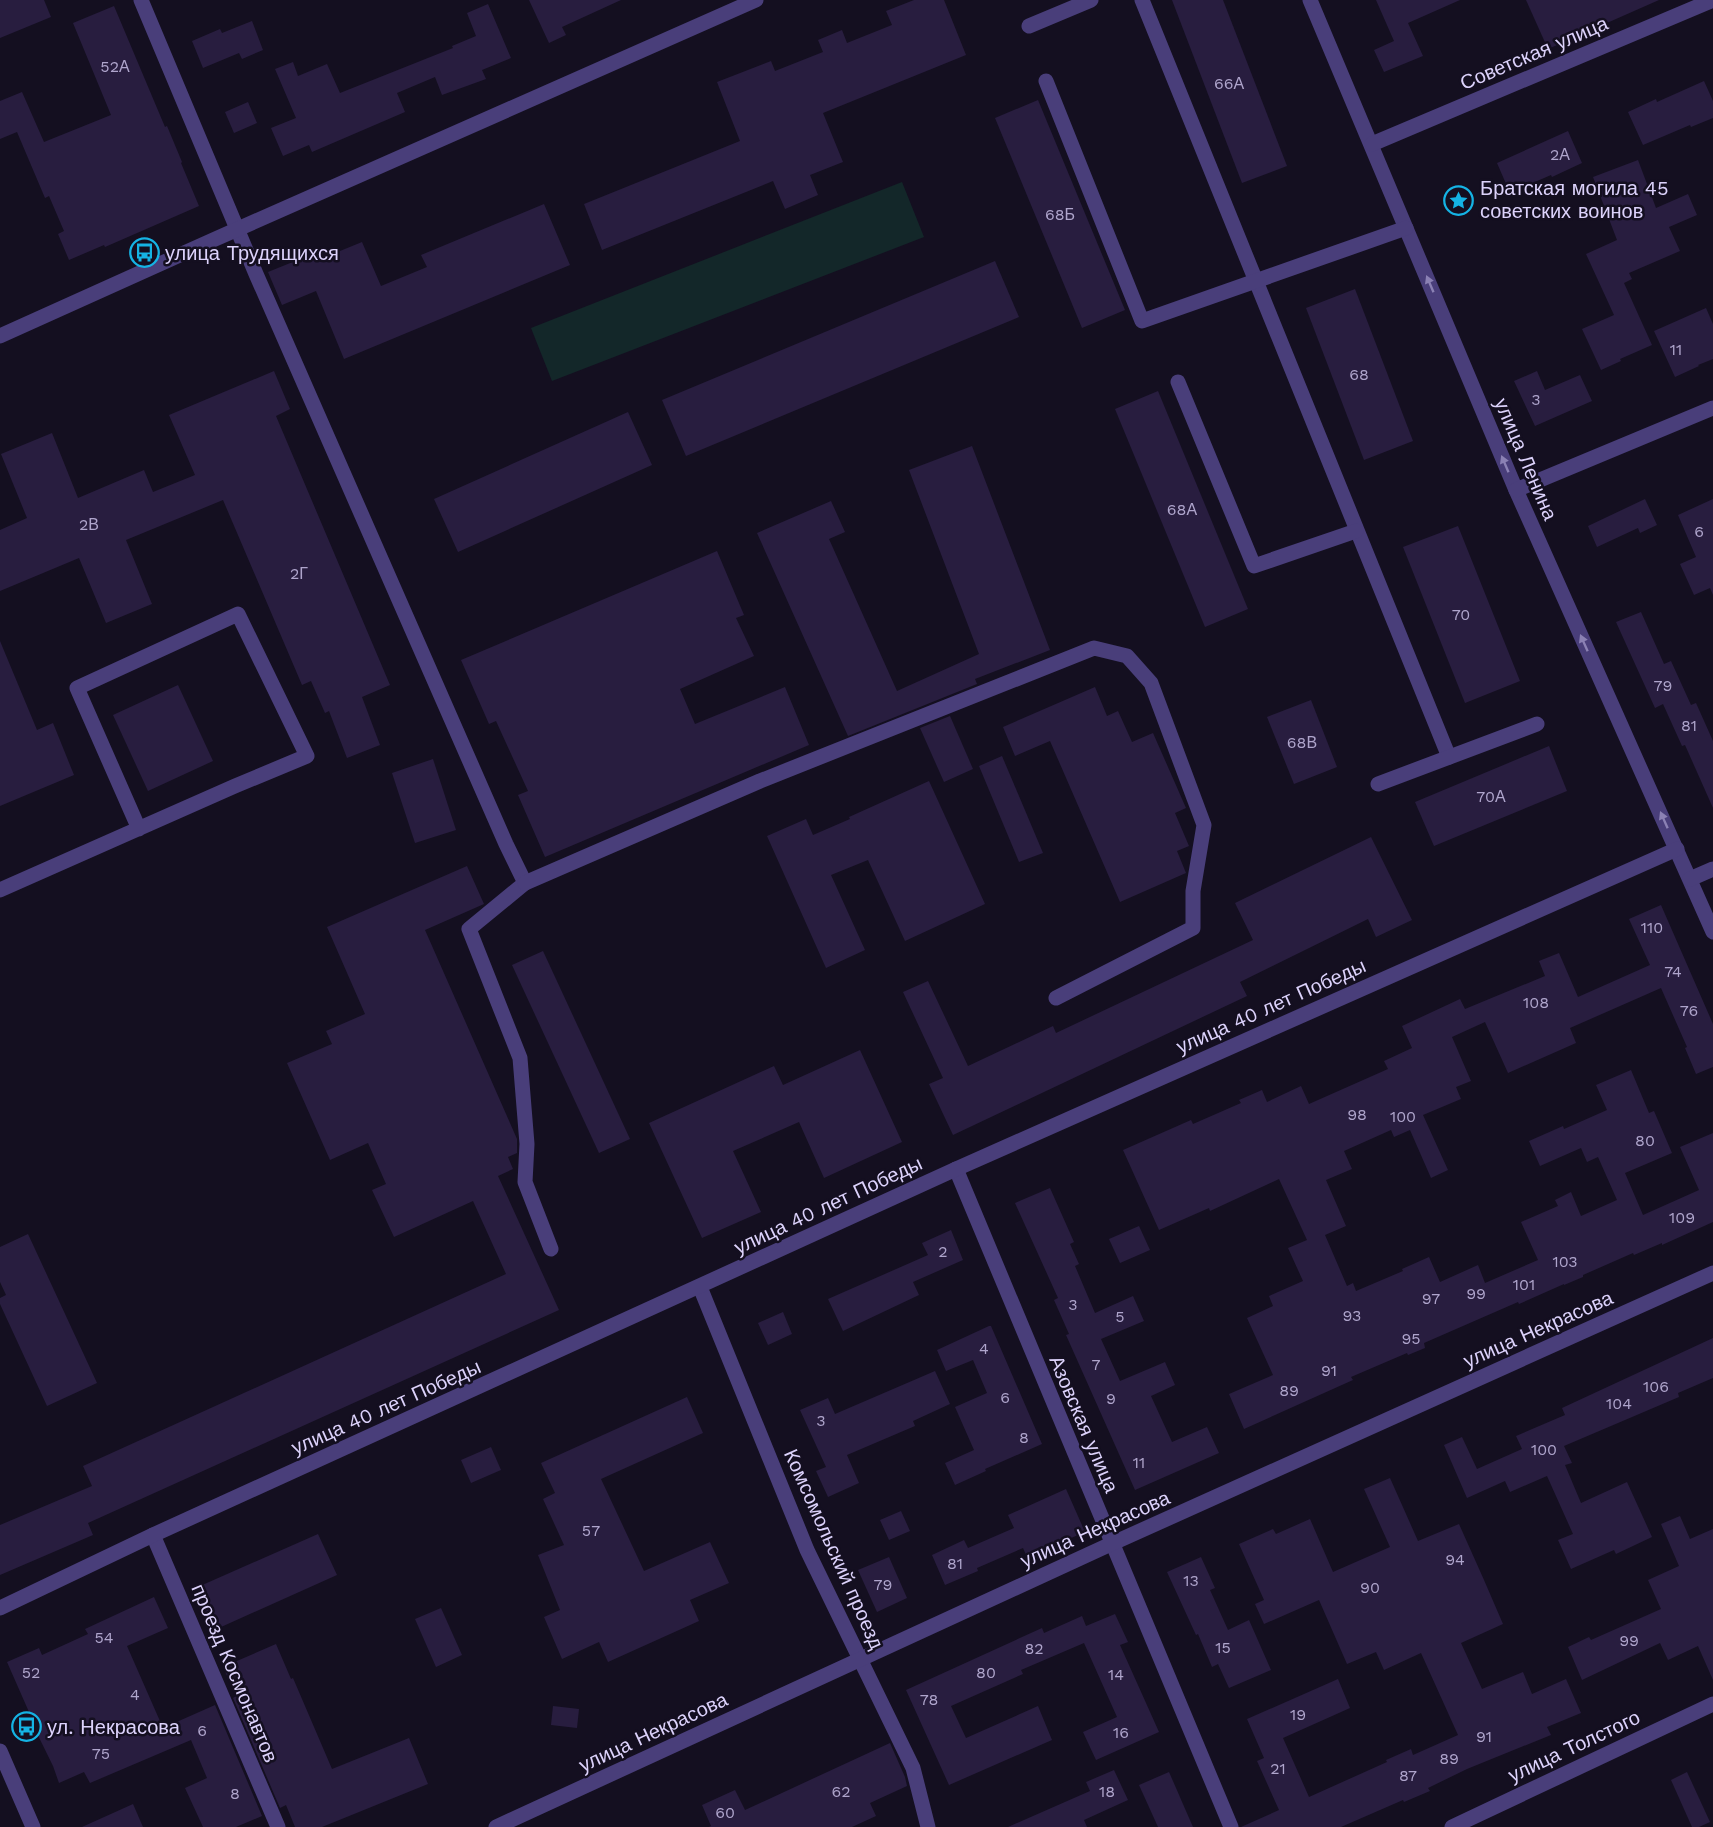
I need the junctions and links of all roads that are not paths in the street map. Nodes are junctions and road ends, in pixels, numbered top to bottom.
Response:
1 (141, 0) edge
2 (756, 0) edge
3 (1091, 0) edge
4 (1142, 0) edge
5 (1310, 0) edge
6 (1713, 0) edge
7 (1029, 26) dead end
8 (1046, 81) dead end
9 (1372, 144) junction
10 (1407, 228) junction
11 (238, 229) junction
12 (1256, 280) junction
13 (0, 336) edge
14 (1178, 382) dead end
15 (1713, 408) edge
16 (1516, 490) junction
17 (1356, 531) junction
18 (1537, 724) dead end
19 (1449, 758) junction
20 (1378, 784) dead end
21 (139, 829) junction
22 (1677, 849) junction
23 (1713, 869) edge
24 (1690, 879) junction
25 (525, 883) junction
26 (0, 890) edge
27 (1713, 932) edge
28 (1056, 998) dead end
29 (956, 1169) junction
30 (551, 1249) dead end
31 (1713, 1273) edge
32 (700, 1287) junction
33 (153, 1535) junction
34 (1111, 1544) junction
35 (0, 1608) edge
36 (860, 1660) junction
37 (1713, 1704) edge
38 (0, 1751) edge
39 (33, 1827) edge
40 (278, 1827) edge
41 (496, 1827) edge
42 (928, 1827) edge
43 (1231, 1827) edge
44 (1452, 1827) edge

1 - 11 street
2 - 11 street
3 - 7 street
4 - 12 street
5 - 9 street, улица Ленина
6 - 9 street, Советская улица
8 - 12 street
9 - 10 street, улица Ленина
10 - 12 street
16 -> 10 street, улица Ленина
11 - 13 street
11 - 25 street
12 - 17 street
14 - 17 street
15 - 16 street
22 -> 16 street, улица Ленина
17 - 19 street
18 - 19 street
19 - 20 street
21 - 21 street
21 - 26 street
22 - 24 street, улица Ленина
22 - 29 street, улица 40 лет Победы
23 - 24 street
24 - 27 street, улица Ленина
25 - 28 street
25 - 30 street
29 - 32 street, улица 40 лет Победы
29 - 34 street, Азовская улица
31 - 34 street, улица Некрасова
32 - 33 street, улица 40 лет Победы
32 - 36 street, Комсомольский проезд
33 - 35 street, улица 40 лет Победы
33 - 40 street, проезд Космонавтов
34 - 36 street, улица Некрасова
34 - 43 street, Азовская улица
36 - 41 street, улица Некрасова
36 - 42 street, Комсомольский проезд
37 - 44 street, улица Толстого
38 - 39 street

